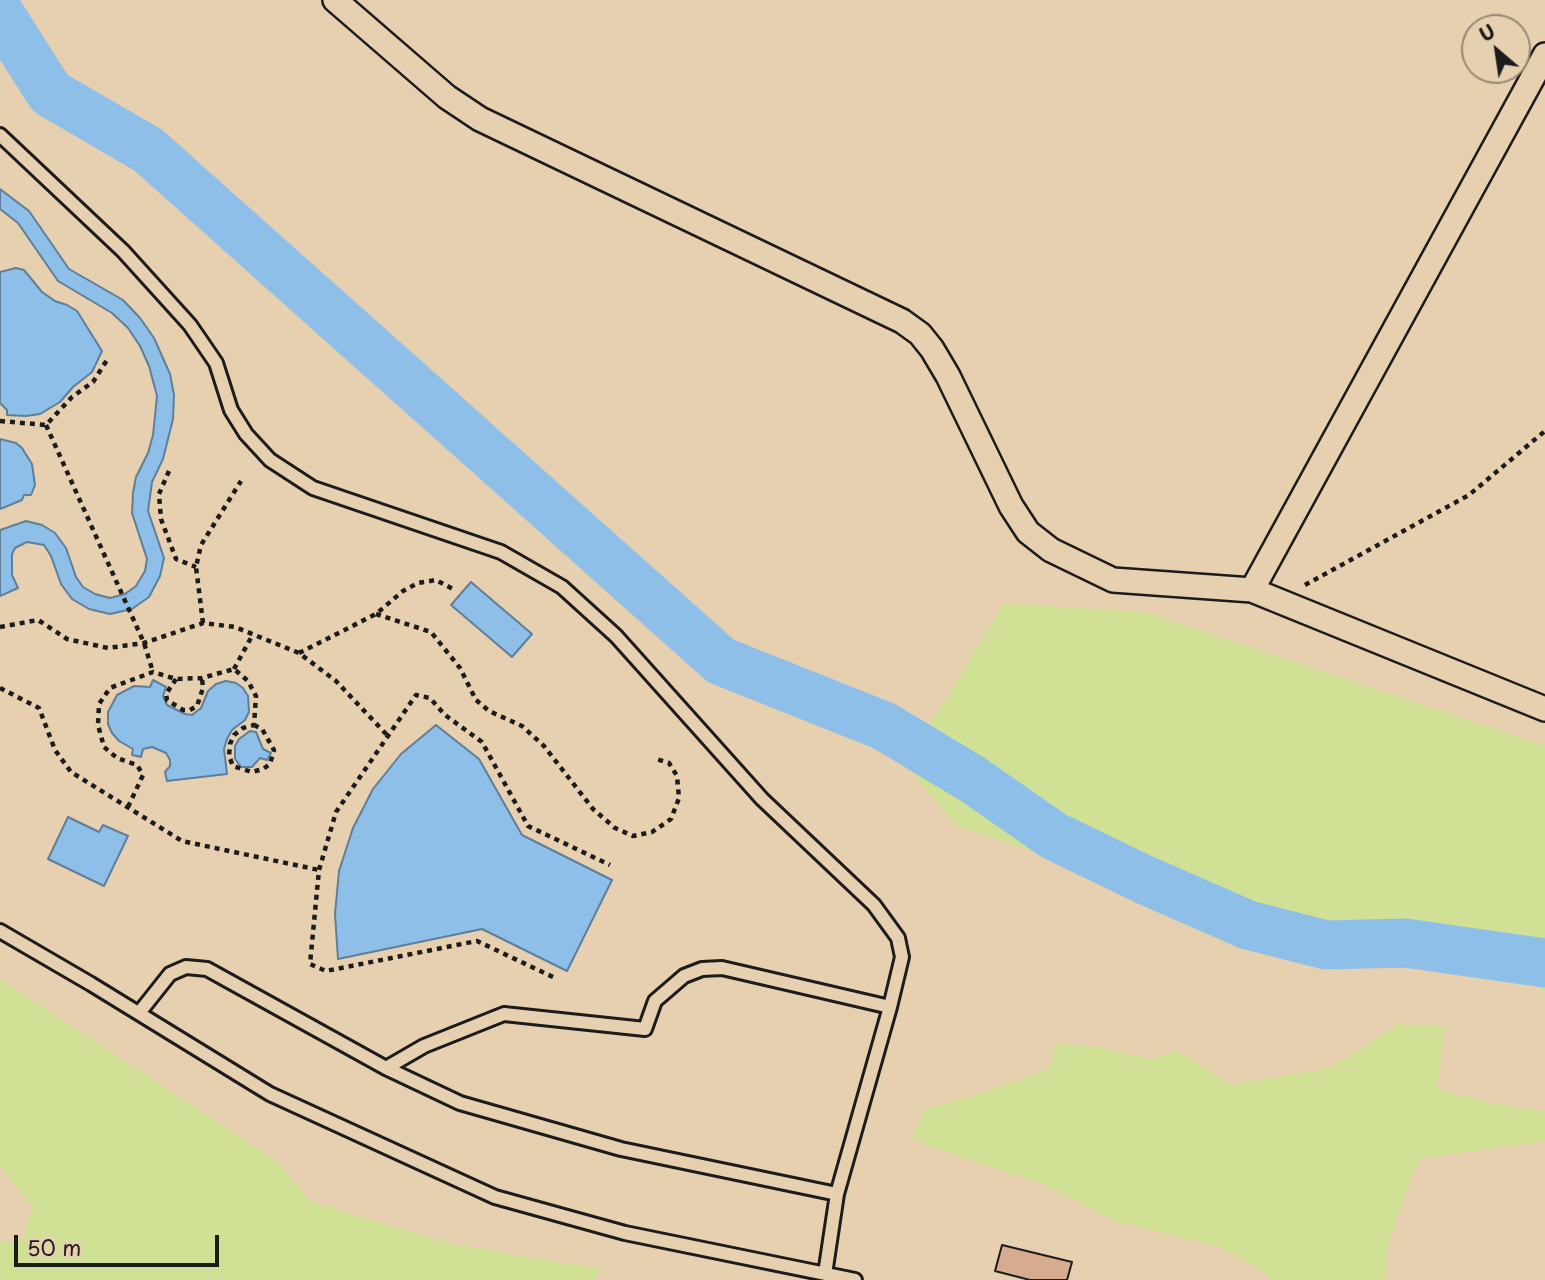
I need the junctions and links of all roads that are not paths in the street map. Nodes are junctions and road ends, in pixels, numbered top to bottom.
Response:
1 (335, 0) edge
2 (1545, 55) edge
3 (0, 135) edge
4 (1252, 590) junction
5 (1545, 709) edge
6 (0, 931) edge
7 (890, 1007) junction
8 (139, 1013) junction
9 (386, 1068) junction
10 (837, 1194) junction
11 (825, 1274) junction
12 (855, 1280) edge

1 - 4 street
2 - 4 street
3 - 7 lane
4 - 5 street
6 - 8 lane
7 - 9 lane
7 - 10 lane
8 - 9 lane
8 - 11 lane
9 - 10 lane
10 - 11 lane
11 - 12 lane

